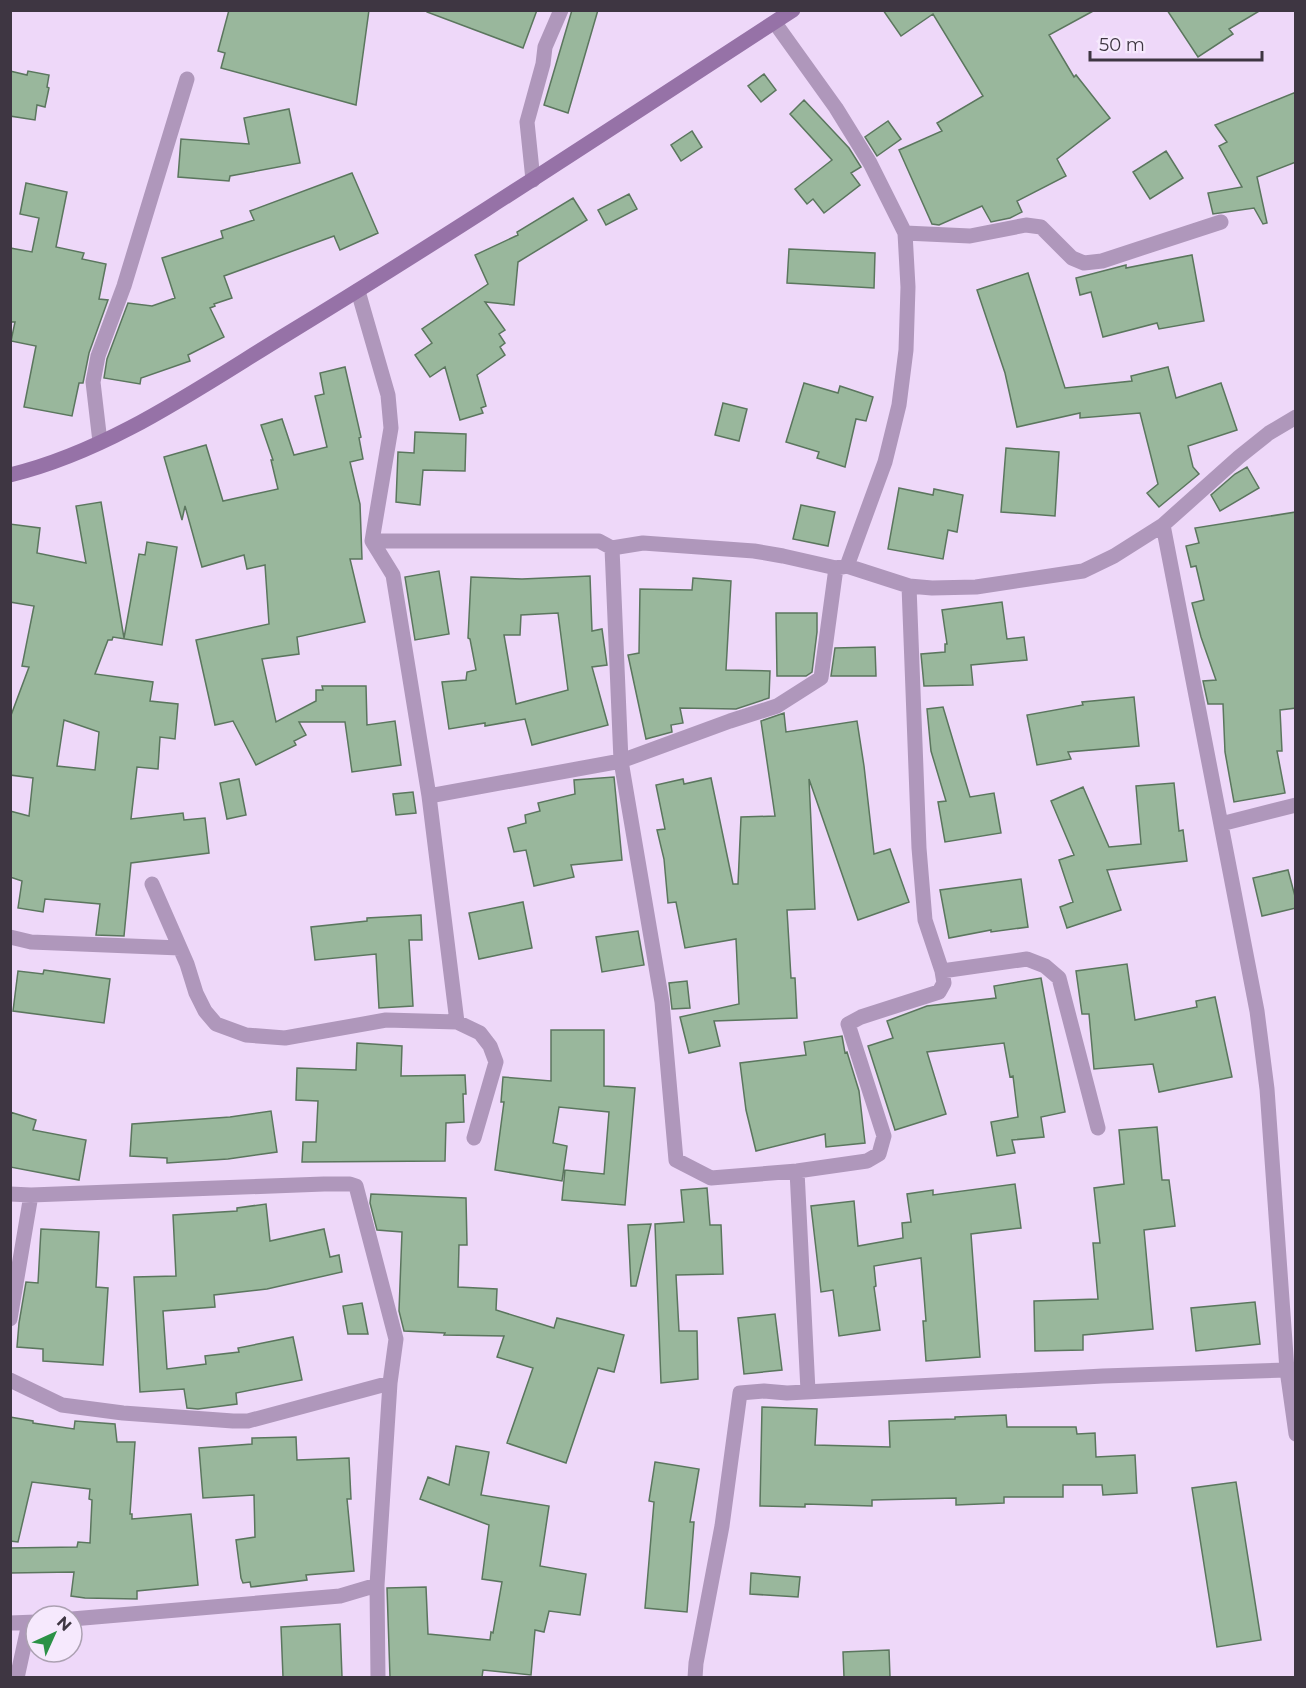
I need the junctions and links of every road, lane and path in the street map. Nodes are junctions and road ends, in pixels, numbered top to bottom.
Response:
1 (561, 10) edge
2 (793, 10) edge
3 (775, 22) junction
4 (187, 79) dead end
5 (533, 180) junction
6 (1221, 222) dead end
7 (905, 233) junction
8 (358, 291) junction
9 (1296, 417) edge
10 (100, 442) junction
11 (10, 475) edge
12 (1163, 525) junction
13 (372, 541) junction
14 (612, 548) junction
15 (842, 567) junction
16 (909, 586) junction
17 (621, 761) junction
18 (429, 796) junction
19 (1296, 805) edge
20 (1221, 824) junction
21 (152, 884) dead end
22 (10, 937) edge
23 (180, 948) junction
24 (942, 970) junction
25 (458, 1022) junction
26 (1098, 1128) dead end
27 (474, 1138) dead end
28 (797, 1171) junction
29 (10, 1194) edge
30 (31, 1195) junction
31 (10, 1319) edge
32 (1287, 1370) junction
33 (10, 1380) edge
34 (390, 1383) junction
35 (808, 1391) junction
36 (1296, 1434) edge
37 (377, 1585) junction
38 (84, 1618) edge
39 (24, 1653) edge
40 (17, 1677) edge
41 (378, 1677) edge
42 (695, 1677) edge

1 - 5 street
2 - 3 main road
3 - 5 main road
3 - 7 street
4 - 10 street
5 - 8 main road
6 - 7 street
7 - 15 street
8 - 10 main road
8 - 13 street
9 - 12 street
10 - 11 main road
12 - 16 street
12 - 20 street
13 - 14 street
13 - 18 street
14 - 15 street
14 - 17 street
15 - 16 street
15 - 17 street
16 - 24 street
17 - 18 street
17 - 28 street
18 - 25 street
19 - 20 street
20 - 32 street
21 - 23 street
22 - 23 street
23 - 25 street
24 - 26 street
24 - 28 street
25 - 27 street
28 - 35 street
29 - 30 street
30 - 31 street
30 - 34 street
32 - 35 street
32 - 36 street
33 - 34 street
34 - 37 street
35 - 42 street
37 - 38 street
37 - 41 street
39 - 40 street

